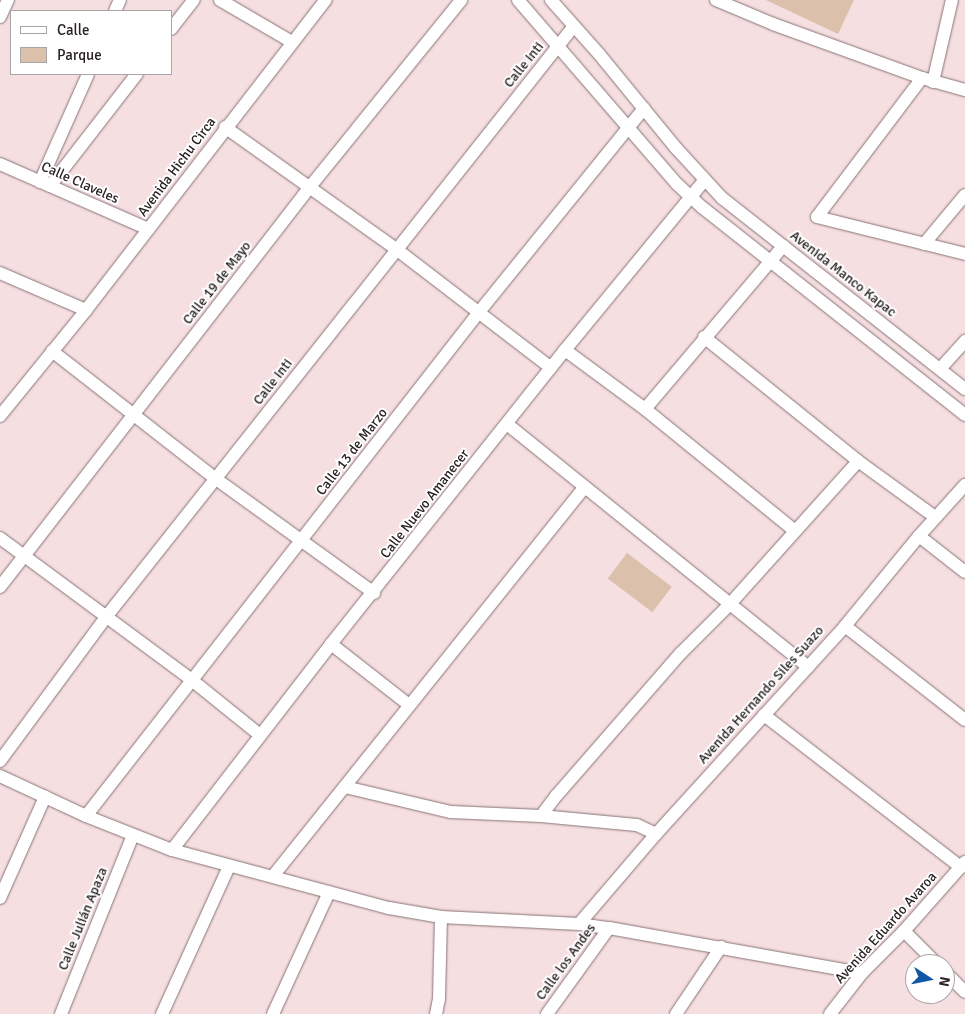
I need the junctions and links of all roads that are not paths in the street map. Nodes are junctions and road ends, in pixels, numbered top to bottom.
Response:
1 (8, 0) edge
2 (194, 0) edge
3 (220, 0) edge
4 (326, 0) edge
5 (461, 0) edge
6 (518, 0) edge
7 (551, 0) edge
8 (716, 0) edge
9 (952, 0) edge
10 (0, 17) edge
11 (574, 26) junction
12 (172, 28) edge
13 (292, 42) junction
14 (558, 47) junction
15 (88, 75) edge
16 (136, 75) edge
17 (927, 80) junction
18 (965, 90) edge
19 (644, 108) junction
20 (225, 127) junction
21 (628, 128) junction
22 (0, 164) edge
23 (704, 181) junction
24 (45, 184) junction
25 (309, 188) junction
26 (965, 195) edge
27 (691, 197) junction
28 (148, 230) junction
29 (924, 244) junction
30 (783, 246) junction
31 (396, 249) junction
32 (965, 254) edge
33 (770, 262) junction
34 (0, 273) edge
35 (86, 310) junction
36 (479, 312) junction
37 (704, 337) junction
38 (965, 341) edge
39 (565, 350) junction
40 (52, 351) junction
41 (551, 368) junction
42 (940, 369) junction
43 (965, 389) edge
44 (645, 409) junction
45 (133, 415) junction
46 (965, 415) edge
47 (0, 416) edge
48 (507, 424) junction
49 (858, 461) junction
50 (216, 479) junction
51 (965, 486) edge
52 (584, 488) junction
53 (936, 517) junction
54 (795, 531) junction
55 (919, 536) junction
56 (0, 538) edge
57 (301, 542) junction
58 (24, 555) junction
59 (965, 572) edge
60 (0, 587) edge
61 (374, 593) junction
62 (729, 605) junction
63 (106, 617) junction
64 (845, 626) junction
65 (331, 644) junction
66 (808, 667) junction
67 (193, 681) junction
68 (410, 704) junction
69 (764, 715) junction
70 (965, 720) edge
71 (260, 735) junction
72 (0, 761) edge
73 (0, 776) edge
74 (345, 787) junction
75 (45, 797) junction
76 (86, 816) junction
77 (541, 816) junction
78 (656, 834) junction
79 (133, 835) junction
80 (172, 850) junction
81 (963, 865) edge
82 (229, 866) junction
83 (273, 876) junction
84 (3, 880) edge
85 (329, 892) junction
86 (0, 898) edge
87 (441, 918) junction
88 (578, 924) junction
89 (609, 928) junction
90 (904, 931) junction
91 (721, 948) junction
92 (927, 954) edge
93 (862, 973) junction
94 (955, 982) edge
95 (965, 992) edge
96 (61, 1014) edge
97 (162, 1014) edge
98 (273, 1014) edge
99 (436, 1014) edge
100 (547, 1014) edge
101 (676, 1014) edge
102 (830, 1014) edge

1 - 10 street
2 - 12 street
3 - 13 street
4 - 13 street, Avenida Hichu Circa
5 - 25 street, Calle 19 de Mayo
6 - 14 street
7 - 11 street, Avenida Manco Kapac
8 - 17 street
9 - 17 street
11 - 14 street, Calle Inti
11 - 19 street, Avenida Manco Kapac
13 - 20 street, Avenida Hichu Circa
14 - 21 street
14 - 31 street, Calle Inti
15 - 24 street
16 - 24 street
17 - 18 street
17 - 29 street
19 - 21 street, Calle 13 de Marzo
19 - 23 street, Avenida Manco Kapac
20 - 25 street
20 - 28 street, Avenida Hichu Circa
21 - 27 street
21 - 36 street, Calle 13 de Marzo
22 - 24 street, Calle Claveles
23 - 27 street, Calle Nuevo Amanecer
23 - 30 street, Avenida Manco Kapac
24 - 28 street, Calle Claveles
25 - 31 street
25 - 45 street, Calle 19 de Mayo
26 - 29 street
27 - 33 street
27 - 39 street, Calle Nuevo Amanecer
28 - 35 street, Avenida Hichu Circa
29 - 32 street
30 - 33 street
30 - 42 street, Avenida Manco Kapac
31 - 36 street
31 - 50 street, Calle Inti
33 - 37 street
33 - 46 street
34 - 35 street
35 - 40 street, Avenida Hichu Circa
36 - 41 street
36 - 57 street, Calle 13 de Marzo
37 - 44 street
37 - 49 street
38 - 42 street
39 - 41 street, Calle Nuevo Amanecer
39 - 44 street
40 - 45 street
40 - 47 street, Avenida Hichu Circa
41 - 48 street, Calle Nuevo Amanecer
42 - 43 street, Avenida Manco Kapac
44 - 54 street
45 - 50 street
45 - 58 street, Calle 19 de Mayo
48 - 52 street
48 - 61 street, Calle Nuevo Amanecer
49 - 53 street
49 - 54 street
50 - 57 street
50 - 63 street, Calle Inti
51 - 53 street, Avenida Hernando Siles Suazo
52 - 62 street
52 - 68 street
53 - 55 street, Avenida Hernando Siles Suazo
54 - 62 street
55 - 59 street
55 - 64 street, Avenida Hernando Siles Suazo
56 - 58 street
57 - 61 street
57 - 67 street, Calle 13 de Marzo
58 - 60 street, Calle 19 de Mayo
58 - 63 street
61 - 65 street, Calle Nuevo Amanecer
62 - 66 street
62 - 77 street
63 - 67 street
63 - 72 street, Calle Inti
64 - 66 street, Avenida Hernando Siles Suazo
64 - 70 street
65 - 68 street
65 - 71 street, Calle Nuevo Amanecer
66 - 69 street, Avenida Hernando Siles Suazo
67 - 71 street
67 - 76 street, Calle 13 de Marzo
68 - 74 street
69 - 78 street, Avenida Hernando Siles Suazo
69 - 81 street
71 - 80 street, Calle Nuevo Amanecer
73 - 75 street
74 - 77 street
74 - 83 street
75 - 76 street
75 - 84 street
76 - 79 street
77 - 78 street
78 - 88 street, Avenida Hernando Siles Suazo
79 - 80 street
79 - 96 street, Calle Julián Apaza
80 - 82 street
81 - 90 street, Avenida Eduardo Avaroa
82 - 83 street
82 - 97 street
83 - 85 street
84 - 86 street
85 - 87 street
85 - 98 street
87 - 88 street
87 - 99 street
88 - 89 street
89 - 91 street
89 - 100 street, Calle los Andes
90 - 92 street
90 - 93 street, Avenida Eduardo Avaroa
91 - 93 street
91 - 101 street
93 - 102 street, Avenida Eduardo Avaroa
94 - 95 street

